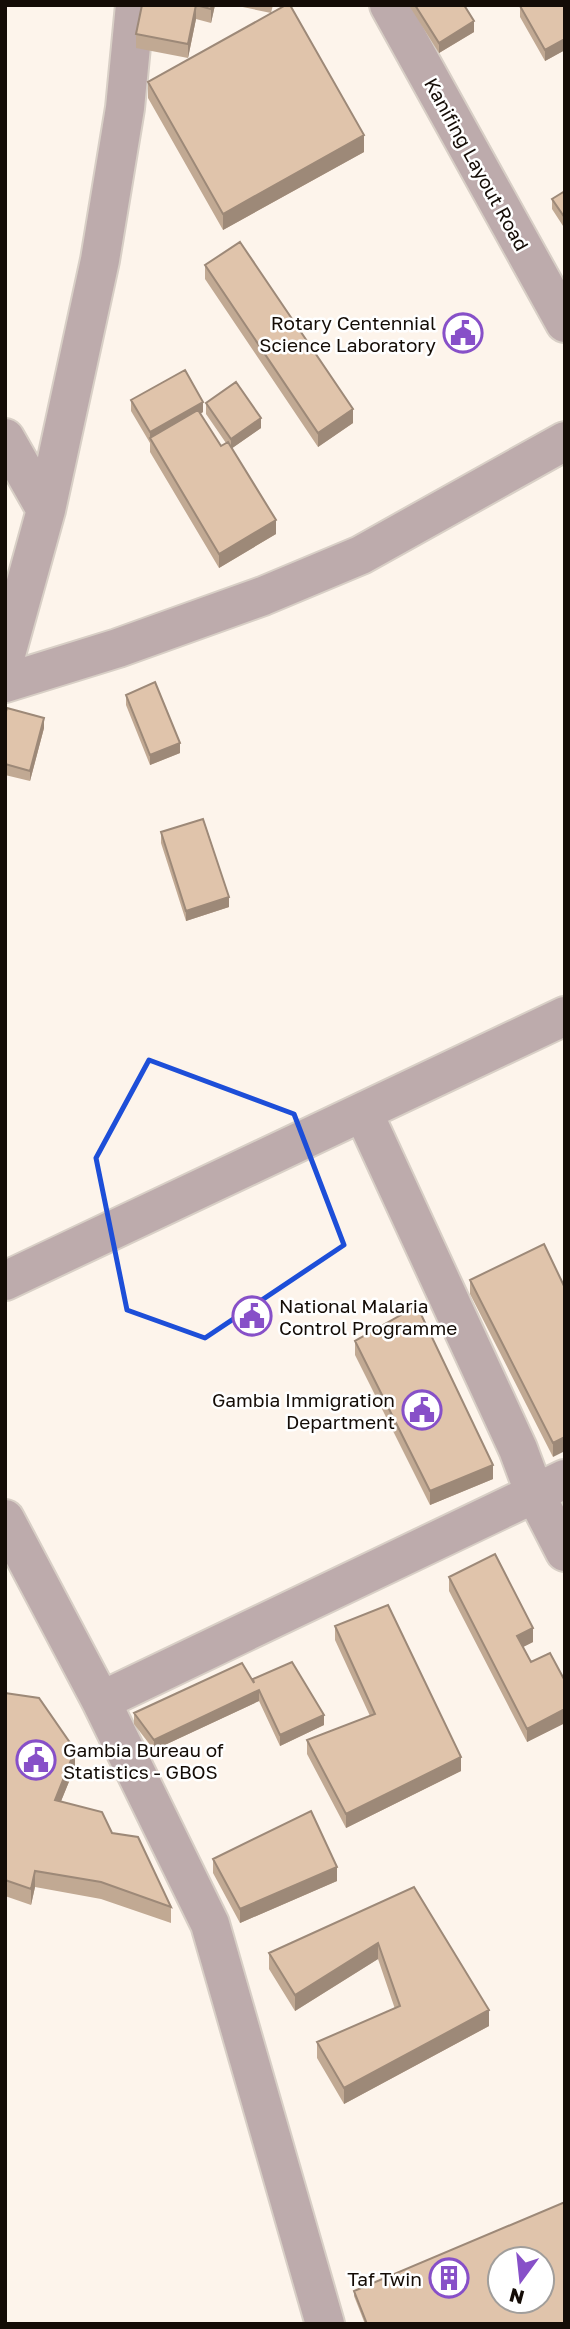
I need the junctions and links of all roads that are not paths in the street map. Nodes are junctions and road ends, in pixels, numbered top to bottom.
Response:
1 (135, 5) edge
2 (389, 5) edge
3 (565, 323) edge
4 (5, 438) edge
5 (565, 442) edge
6 (46, 510) junction
7 (5, 658) edge
8 (5, 683) edge
9 (565, 1016) edge
10 (363, 1112) junction
11 (5, 1281) edge
12 (549, 1485) edge
13 (5, 1519) edge
14 (565, 1552) edge
15 (101, 1701) junction
16 (325, 2324) edge

1 - 6 street
2 - 3 street, Kanifing Layout Road
4 - 6 street
5 - 8 street
6 - 7 street
9 - 10 street
10 - 11 street
10 - 12 street
12 - 14 street
12 - 15 street
13 - 15 street
15 - 16 street

